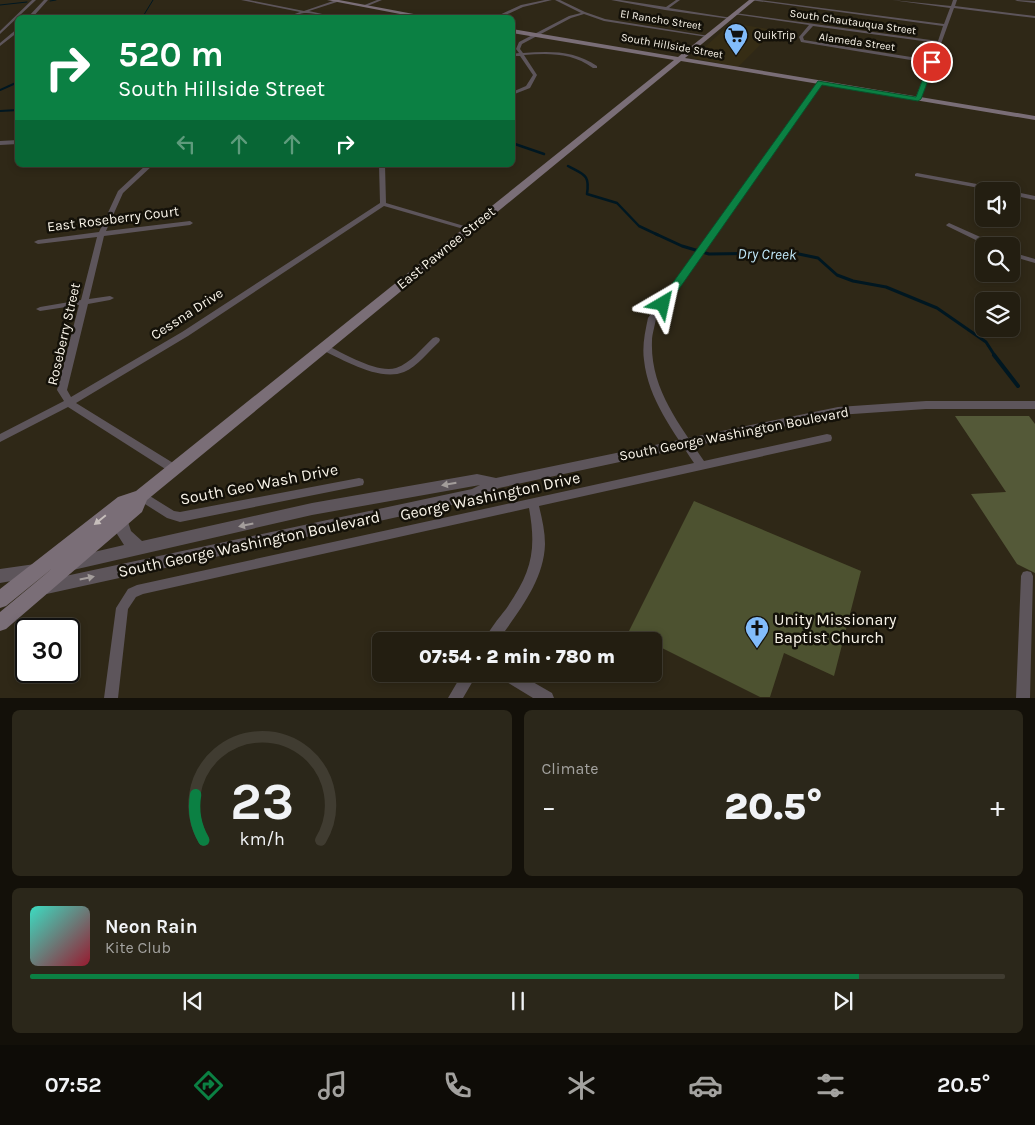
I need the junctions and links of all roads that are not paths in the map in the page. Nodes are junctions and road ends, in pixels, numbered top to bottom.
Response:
1 (34, 0) edge
2 (46, 0) edge
3 (243, 0) edge
4 (333, 0) edge
5 (380, 0) edge
6 (550, 0) edge
7 (557, 0) edge
8 (613, 0) edge
9 (678, 0) edge
10 (752, 0) edge
11 (894, 0) edge
12 (955, 0) edge
13 (1017, 0) edge
14 (1035, 2) edge
15 (364, 6) junction
16 (953, 7) junction
17 (665, 8) junction
18 (304, 11) junction
19 (584, 13) junction
20 (19, 15) edge
21 (32, 15) edge
22 (294, 15) edge
23 (323, 15) edge
24 (416, 15) edge
25 (502, 15) edge
26 (733, 16) junction
27 (1035, 17) edge
28 (15, 19) edge
29 (812, 25) junction
30 (946, 25) junction
31 (0, 26) edge
32 (8, 26) junction
33 (15, 32) edge
34 (515, 32) edge
35 (0, 33) edge
36 (535, 35) junction
37 (707, 36) junction
38 (0, 37) edge
39 (10, 37) junction
40 (939, 42) junction
41 (0, 45) edge
42 (515, 55) edge
43 (522, 55) junction
44 (680, 59) junction
45 (932, 62) junction
46 (595, 67) dead end
47 (820, 83) junction
48 (515, 93) edge
49 (918, 99) junction
50 (1035, 118) edge
51 (15, 142) edge
52 (0, 143) edge
53 (148, 167) edge
54 (382, 167) edge
55 (917, 175) dead end
56 (975, 186) edge
57 (1020, 195) edge
58 (1035, 198) edge
59 (383, 204) junction
60 (190, 223) dead end
61 (949, 225) dead end
62 (469, 229) junction
63 (100, 235) junction
64 (975, 238) edge
65 (38, 242) dead end
66 (1020, 257) edge
67 (1035, 261) edge
68 (110, 298) dead end
69 (84, 302) junction
70 (40, 309) dead end
71 (436, 340) dead end
72 (323, 347) junction
73 (70, 402) junction
74 (1035, 405) edge
75 (0, 438) edge
76 (827, 438) dead end
77 (686, 442) junction
78 (701, 465) junction
79 (174, 469) junction
80 (359, 482) dead end
81 (496, 483) junction
82 (141, 496) junction
83 (533, 503) junction
84 (121, 520) junction
85 (141, 548) junction
86 (67, 564) junction
87 (37, 571) junction
88 (0, 576) edge
89 (1027, 576) dead end
90 (40, 589) junction
91 (3, 596) edge
92 (0, 623) edge
93 (497, 632) edge
94 (465, 682) edge
95 (520, 682) edge
96 (111, 698) edge
97 (455, 698) edge
98 (547, 698) edge
99 (1023, 698) edge

1 - 20 street
2 - 21 street
3 - 18 street
4 - 15 main road
4 - 18 street
5 - 15 street
6 - 25 street
7 - 19 street, El Rancho Street
8 - 17 street
9 - 17 street
10 - 26 main road, East Pawnee Street
10 - 30 street
11 - 16 street
12 - 16 street
13 - 14 street
15 - 24 main road
16 - 27 street
16 - 30 street
17 - 26 street
18 - 22 street
18 - 23 street
19 - 36 street
19 - 37 street, El Rancho Street
26 - 29 street, South Chautauqua Street
26 - 37 main road, East Pawnee Street
28 - 32 street
29 - 40 street, South Chautauqua Street
29 - 45 street, Alameda Street
30 - 40 street
31 - 32 street
32 - 35 street
33 - 39 street
34 - 36 main road, South Hillside Street
36 - 43 street
36 - 44 main road, South Hillside Street
37 - 44 main road, East Pawnee Street
38 - 39 street
39 - 41 street
40 - 45 street
42 - 43 street
43 - 46 street
43 - 48 street
44 - 47 main road, South Hillside Street
44 - 62 main road, East Pawnee Street
45 - 49 street
47 - 49 main road, South Hillside Street
47 - 77 street
49 - 50 main road, South Hillside Street
51 - 52 street
53 - 63 street, Roseberry Street
54 - 59 street
55 - 56 street
57 - 58 street
59 - 62 street
59 - 73 street, Cessna Drive
60 - 63 street, East Roseberry Court
61 - 64 street
62 - 72 main road, East Pawnee Street
63 - 65 street, East Roseberry Court
63 - 69 street, Roseberry Street
66 - 67 street
68 - 69 street
69 - 70 street
69 - 73 street, Roseberry Street
71 - 72 street
72 - 79 main road, East Pawnee Street
73 - 75 street, Cessna Drive
73 - 79 street, Roseberry Street
74 - 77 street, South George Washington Boulevard
76 - 78 street, George Washington Drive
77 - 78 street
77 - 81 street, South George Washington Boulevard
78 - 83 street, George Washington Drive
79 - 82 main road, East Pawnee Street
80 - 82 street, South Geo Wash Drive
81 -> 85 street, South George Washington Boulevard
90 -> 81 street, South George Washington Boulevard
82 - 84 main road, East Pawnee Street
82 -> 87 main road, East Pawnee Street
83 - 93 street
83 - 96 street, George Washington Drive
84 - 85 street
84 - 86 main road, East Pawnee Street
85 - 86 street, South George Washington Boulevard
86 - 87 street, South George Washington Boulevard
86 - 90 main road, East Pawnee Street
87 - 88 street, South George Washington Boulevard
87 - 91 main road, East Pawnee Street
89 - 99 street
90 - 91 street, South George Washington Boulevard
90 - 92 main road, East Pawnee Street
94 - 97 street
95 - 98 street

